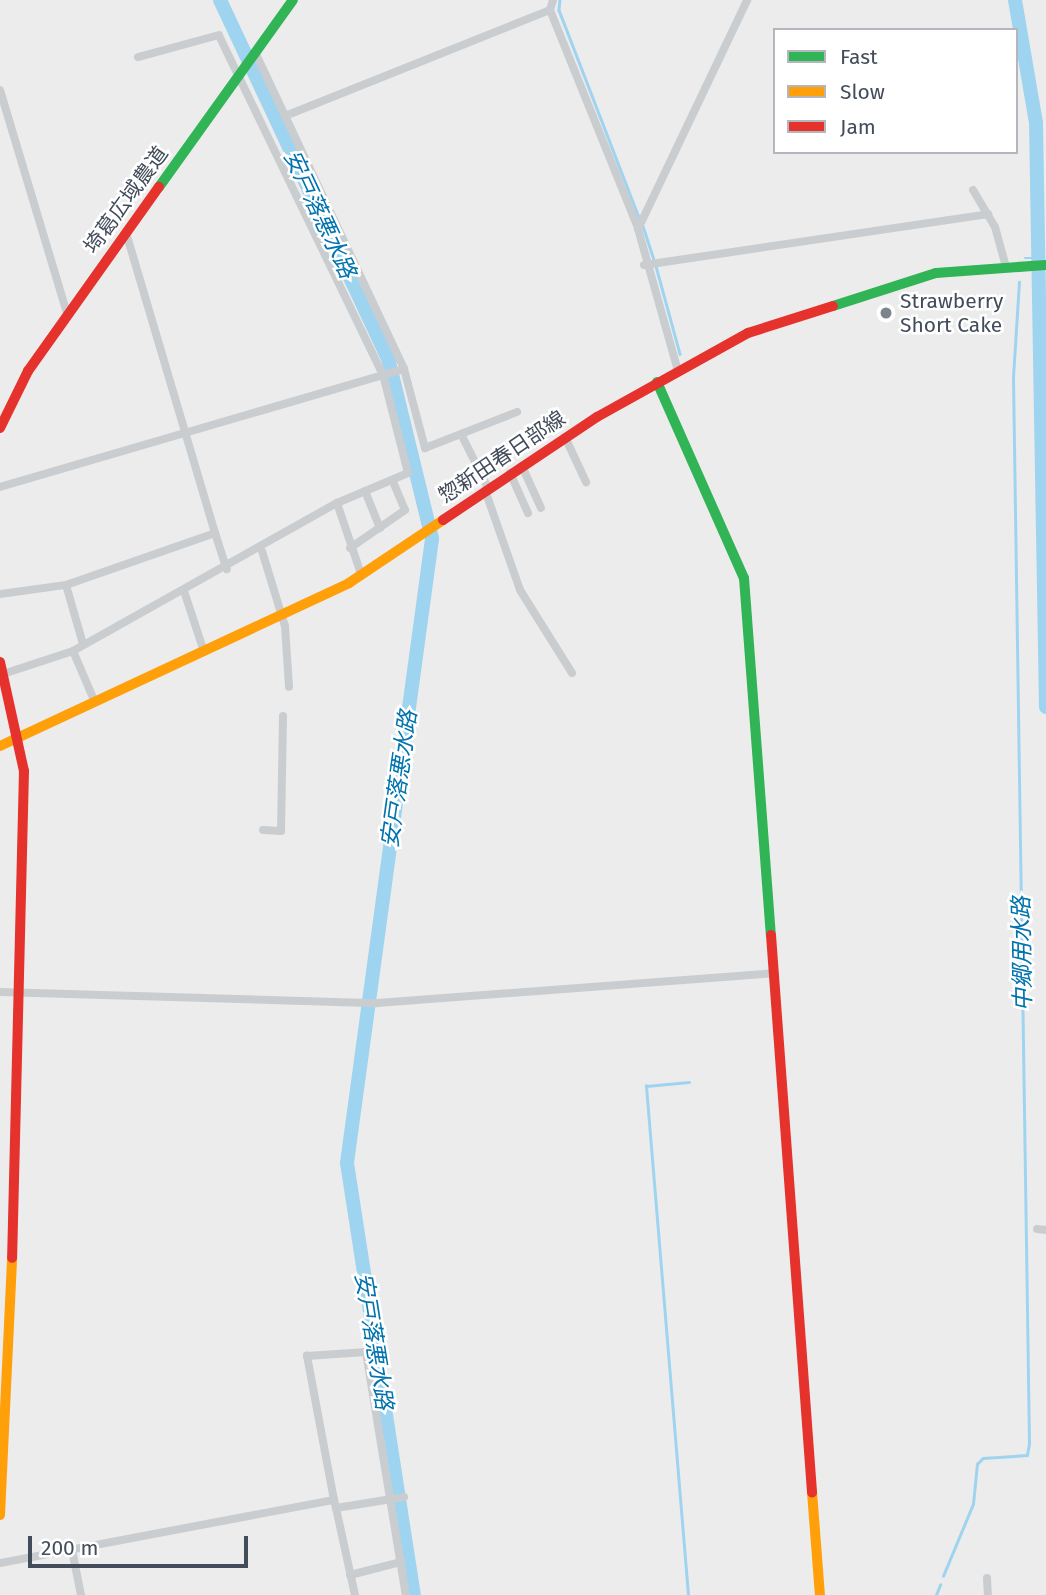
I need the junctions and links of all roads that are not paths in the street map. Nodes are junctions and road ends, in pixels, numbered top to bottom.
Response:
1 (293, 0) edge
2 (553, 0) edge
3 (747, 0) edge
4 (551, 10) junction
5 (254, 54) junction
6 (138, 57) dead end
7 (241, 72) junction
8 (0, 90) edge
9 (285, 116) junction
10 (973, 190) dead end
11 (988, 214) junction
12 (638, 229) junction
13 (126, 233) junction
14 (644, 265) junction
15 (1046, 265) edge
16 (1006, 267) junction
17 (67, 314) junction
18 (404, 369) junction
19 (678, 371) junction
20 (383, 375) junction
21 (657, 382) junction
22 (517, 412) dead end
23 (0, 428) edge
24 (186, 432) junction
25 (461, 434) junction
26 (565, 437) junction
27 (522, 466) junction
28 (510, 473) junction
29 (392, 480) junction
30 (586, 482) dead end
31 (0, 487) edge
32 (487, 489) junction
33 (365, 491) junction
34 (337, 503) junction
35 (541, 508) dead end
36 (527, 513) dead end
37 (380, 528) junction
38 (215, 533) junction
39 (350, 548) junction
40 (262, 551) junction
41 (227, 569) junction
42 (361, 574) junction
43 (66, 585) junction
44 (184, 592) junction
45 (0, 594) edge
46 (282, 618) junction
47 (83, 644) junction
48 (73, 651) junction
49 (204, 652) junction
50 (1, 670) edge
51 (572, 673) dead end
52 (289, 687) dead end
53 (94, 700) junction
54 (283, 716) dead end
55 (21, 736) junction
56 (0, 746) edge
57 (263, 831) dead end
58 (773, 973) junction
59 (19, 988) junction
60 (0, 992) edge
61 (404, 1497) dead end
62 (391, 1499) junction
63 (335, 1504) junction
64 (0, 1515) edge
65 (72, 1550) junction
66 (401, 1562) junction
67 (0, 1563) edge
68 (351, 1575) junction
69 (987, 1578) dead end
70 (80, 1595) edge
71 (355, 1595) edge
72 (406, 1595) edge
73 (820, 1595) edge
74 (988, 1595) edge

1 - 5 street, 埼葛広域農道
2 - 4 street
3 - 12 street
4 - 9 street
4 - 12 street
5 - 7 street, 埼葛広域農道
5 - 9 street
6 - 7 street
7 - 13 street, 埼葛広域農道
7 - 20 street
8 - 17 street
9 - 18 street
10 - 11 street
11 - 14 street
11 - 16 street
12 - 14 street
13 - 17 street, 埼葛広域農道
13 - 24 street
14 - 19 street
15 - 16 street, 惣新田春日部線
16 - 19 street, 惣新田春日部線
17 - 23 street, 埼葛広域農道
18 - 20 street
18 - 25 street
19 - 21 street, 惣新田春日部線
20 - 24 street
20 - 29 street
21 - 26 street, 惣新田春日部線
21 - 58 street
22 - 25 street
24 - 31 street
24 - 38 street
25 - 32 street
26 - 27 street, 惣新田春日部線
26 - 30 street
27 - 28 street, 惣新田春日部線
27 - 35 street
28 - 32 street, 惣新田春日部線
28 - 36 street
29 - 33 street
29 - 37 street
32 - 42 street, 惣新田春日部線
32 - 51 street
33 - 34 street
33 - 37 street
34 - 39 street
34 - 40 street
37 - 39 street
38 - 41 street
38 - 43 street
39 - 42 street
40 - 41 street
40 - 46 street
41 - 44 street
42 - 46 street, 惣新田春日部線
43 - 45 street
43 - 47 street
44 - 47 street
44 - 49 street
46 - 49 street, 惣新田春日部線
46 - 52 street
47 - 48 street
48 - 50 street
48 - 53 street
49 - 53 street, 惣新田春日部線
50 - 55 street
53 - 55 street, 惣新田春日部線
54 - 57 street
55 - 56 street, 惣新田春日部線
55 - 59 street
58 - 59 street
58 - 73 street
59 - 60 street
59 - 64 street
61 - 62 street
62 - 63 street
62 - 63 street
62 - 66 street
63 - 65 street
63 - 68 street
65 - 67 street
65 - 70 street
66 - 68 street
66 - 72 street
68 - 71 street
69 - 74 street

